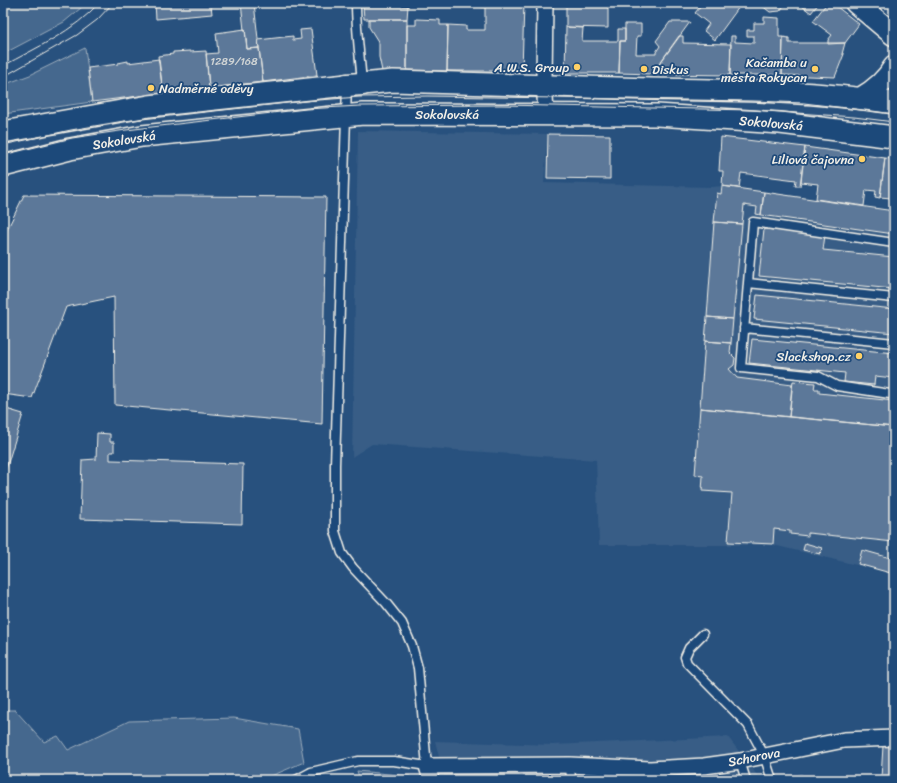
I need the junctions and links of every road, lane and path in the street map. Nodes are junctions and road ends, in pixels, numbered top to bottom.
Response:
1 (356, 3) edge
2 (544, 3) edge
3 (856, 3) edge
4 (894, 36) edge
5 (894, 67) edge
6 (544, 82) junction
7 (354, 84) junction
8 (862, 98) junction
9 (894, 103) edge
10 (546, 114) junction
11 (347, 115) junction
12 (3, 132) edge
13 (894, 137) edge
14 (3, 166) edge
15 (894, 243) edge
16 (748, 283) junction
17 (894, 298) edge
18 (744, 328) junction
19 (894, 343) edge
20 (894, 393) edge
21 (703, 634) dead end
22 (894, 738) edge
23 (764, 755) junction
24 (740, 761) junction
25 (429, 773) edge
26 (571, 773) edge
27 (313, 776) edge
28 (296, 780) edge
29 (746, 780) edge
30 (772, 780) edge

1 - 7 lane
2 - 6 street
3 - 4 main road
5 - 8 main road
6 - 7 main road
6 - 8 main road
6 - 10 street
7 - 11 lane
7 - 12 main road
8 - 9 main road
10 - 11 main road, Sokolovská
10 - 13 main road, Sokolovská
11 - 14 main road, Sokolovská
11 - 25 lane
15 - 16 lane
16 - 17 lane
16 - 18 lane
18 - 19 lane
18 - 20 lane
21 - 23 lane
22 - 23 street, Schorova
23 - 24 street, Schorova
23 - 30 lane
24 - 26 street, Schorova
24 - 29 lane
25 - 26 street, Schorova
25 - 27 lane, Schorova
27 - 28 lane, Schorova

